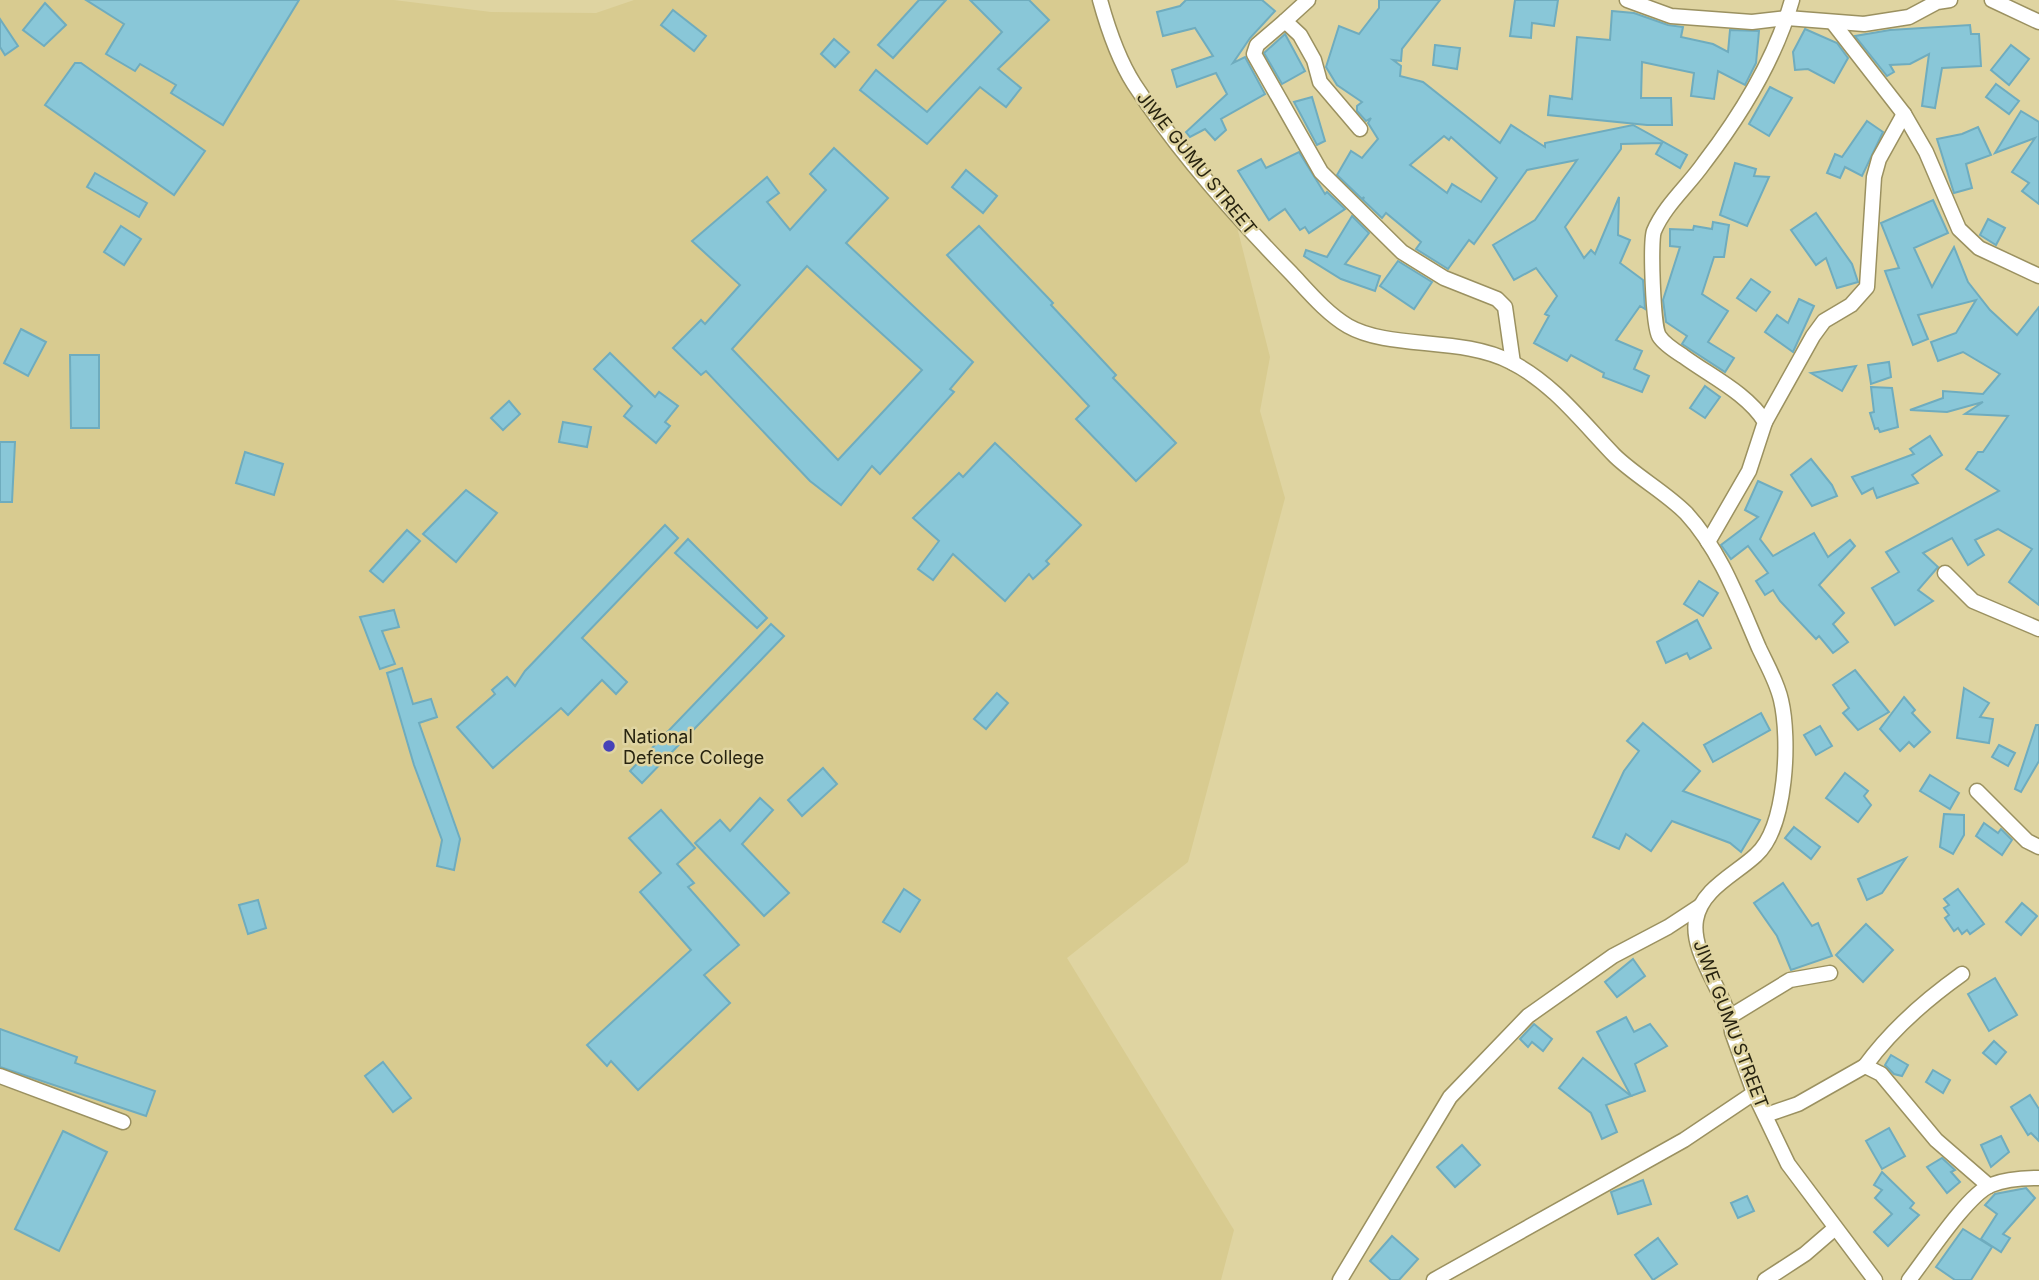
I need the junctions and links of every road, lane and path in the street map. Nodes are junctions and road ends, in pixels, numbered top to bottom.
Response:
1 (1100, 0) edge
2 (1627, 0) edge
3 (1792, 0) edge
4 (1950, 0) edge
5 (1992, 0) edge
6 (1305, 1) edge
7 (1787, 18) junction
8 (1285, 21) junction
9 (2039, 22) edge
10 (1834, 24) junction
11 (1904, 114) junction
12 (1360, 129) dead end
13 (2037, 271) edge
14 (1513, 363) junction
15 (1765, 422) junction
16 (1708, 542) junction
17 (1945, 573) dead end
18 (2039, 629) edge
19 (1977, 791) dead end
20 (2039, 847) edge
21 (1700, 906) junction
22 (1830, 974) dead end
23 (1962, 974) dead end
24 (1731, 1016) junction
25 (1865, 1066) junction
26 (0, 1076) edge
27 (1754, 1093) junction
28 (1766, 1115) junction
29 (123, 1122) dead end
30 (2039, 1178) edge
31 (1989, 1186) junction
32 (1835, 1229) junction
33 (1340, 1280) edge
34 (1434, 1280) edge
35 (1765, 1280) edge
36 (1875, 1280) edge
37 (1909, 1280) edge

1 - 14 street, JIWE GUMU STREET
2 - 7 street
3 - 7 street
4 - 10 street
5 - 9 street
6 - 8 street
7 - 10 street
7 - 15 street
8 - 12 street
8 - 14 street
10 - 11 street
11 - 13 street
11 - 15 street
14 - 16 street, JIWE GUMU STREET
15 - 16 street
16 - 21 street, JIWE GUMU STREET
17 - 18 street
19 - 20 street
21 - 24 street, JIWE GUMU STREET
21 - 33 street
22 - 24 street
23 - 25 street
24 - 27 street, JIWE GUMU STREET
25 - 28 street
25 - 31 street
26 - 29 street
27 - 28 street, JIWE GUMU STREET
27 - 34 street
28 - 32 street, JIWE GUMU STREET
30 - 31 street
31 - 37 street
32 - 35 street
32 - 36 street, JIWE GUMU STREET

